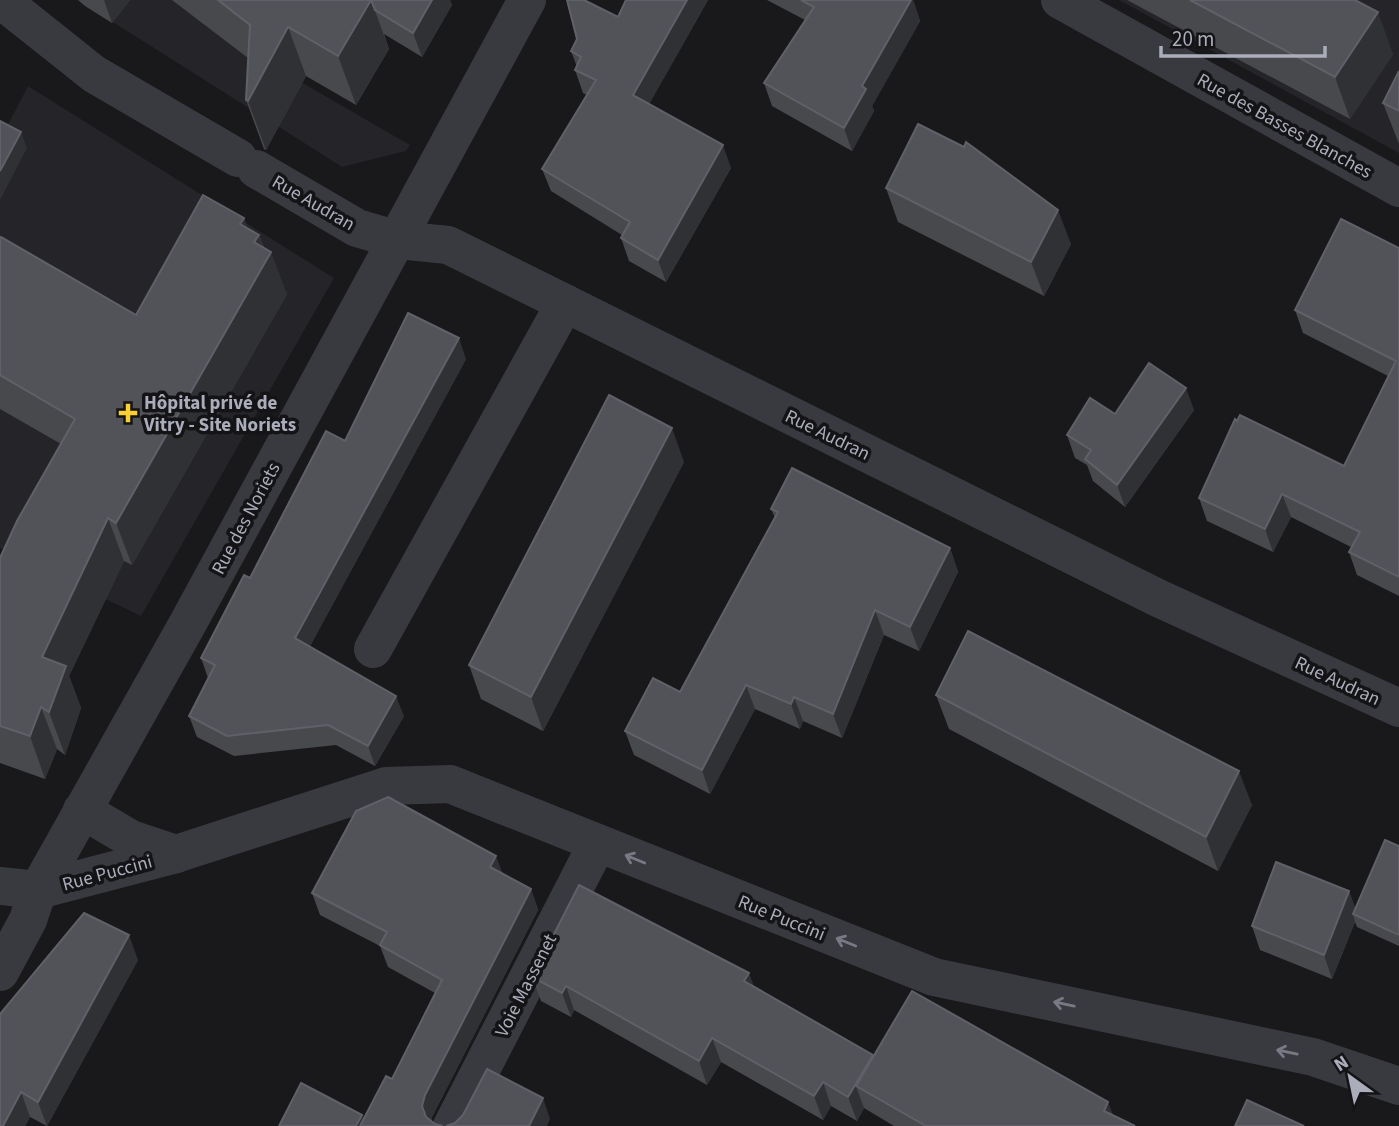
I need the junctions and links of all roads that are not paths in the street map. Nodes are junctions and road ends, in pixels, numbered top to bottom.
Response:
1 (1, 0) edge
2 (527, 0) edge
3 (1060, 0) edge
4 (1399, 188) edge
5 (398, 240) junction
6 (565, 303) junction
7 (373, 649) dead end
8 (1399, 708) edge
9 (82, 810) junction
10 (597, 844) junction
11 (176, 854) junction
12 (0, 886) edge
13 (38, 890) junction
14 (0, 972) edge
15 (1399, 1086) edge
16 (453, 1126) edge

1 - 5 street, Rue Audran
2 - 5 street, Rue des Noriets
3 - 4 street, Rue des Basses Blanches
5 - 6 street, Rue Audran
5 - 9 street, Rue des Noriets
6 - 7 street
6 - 8 street, Rue Audran
9 - 11 street, Rue Puccini
9 - 13 street, Rue des Noriets
10 - 11 street, Rue Puccini
15 -> 10 street, Rue Puccini
10 - 16 street, Voie Massenet
11 - 13 street, Rue Puccini
12 - 13 street
13 - 14 street, Rue des Noriets

